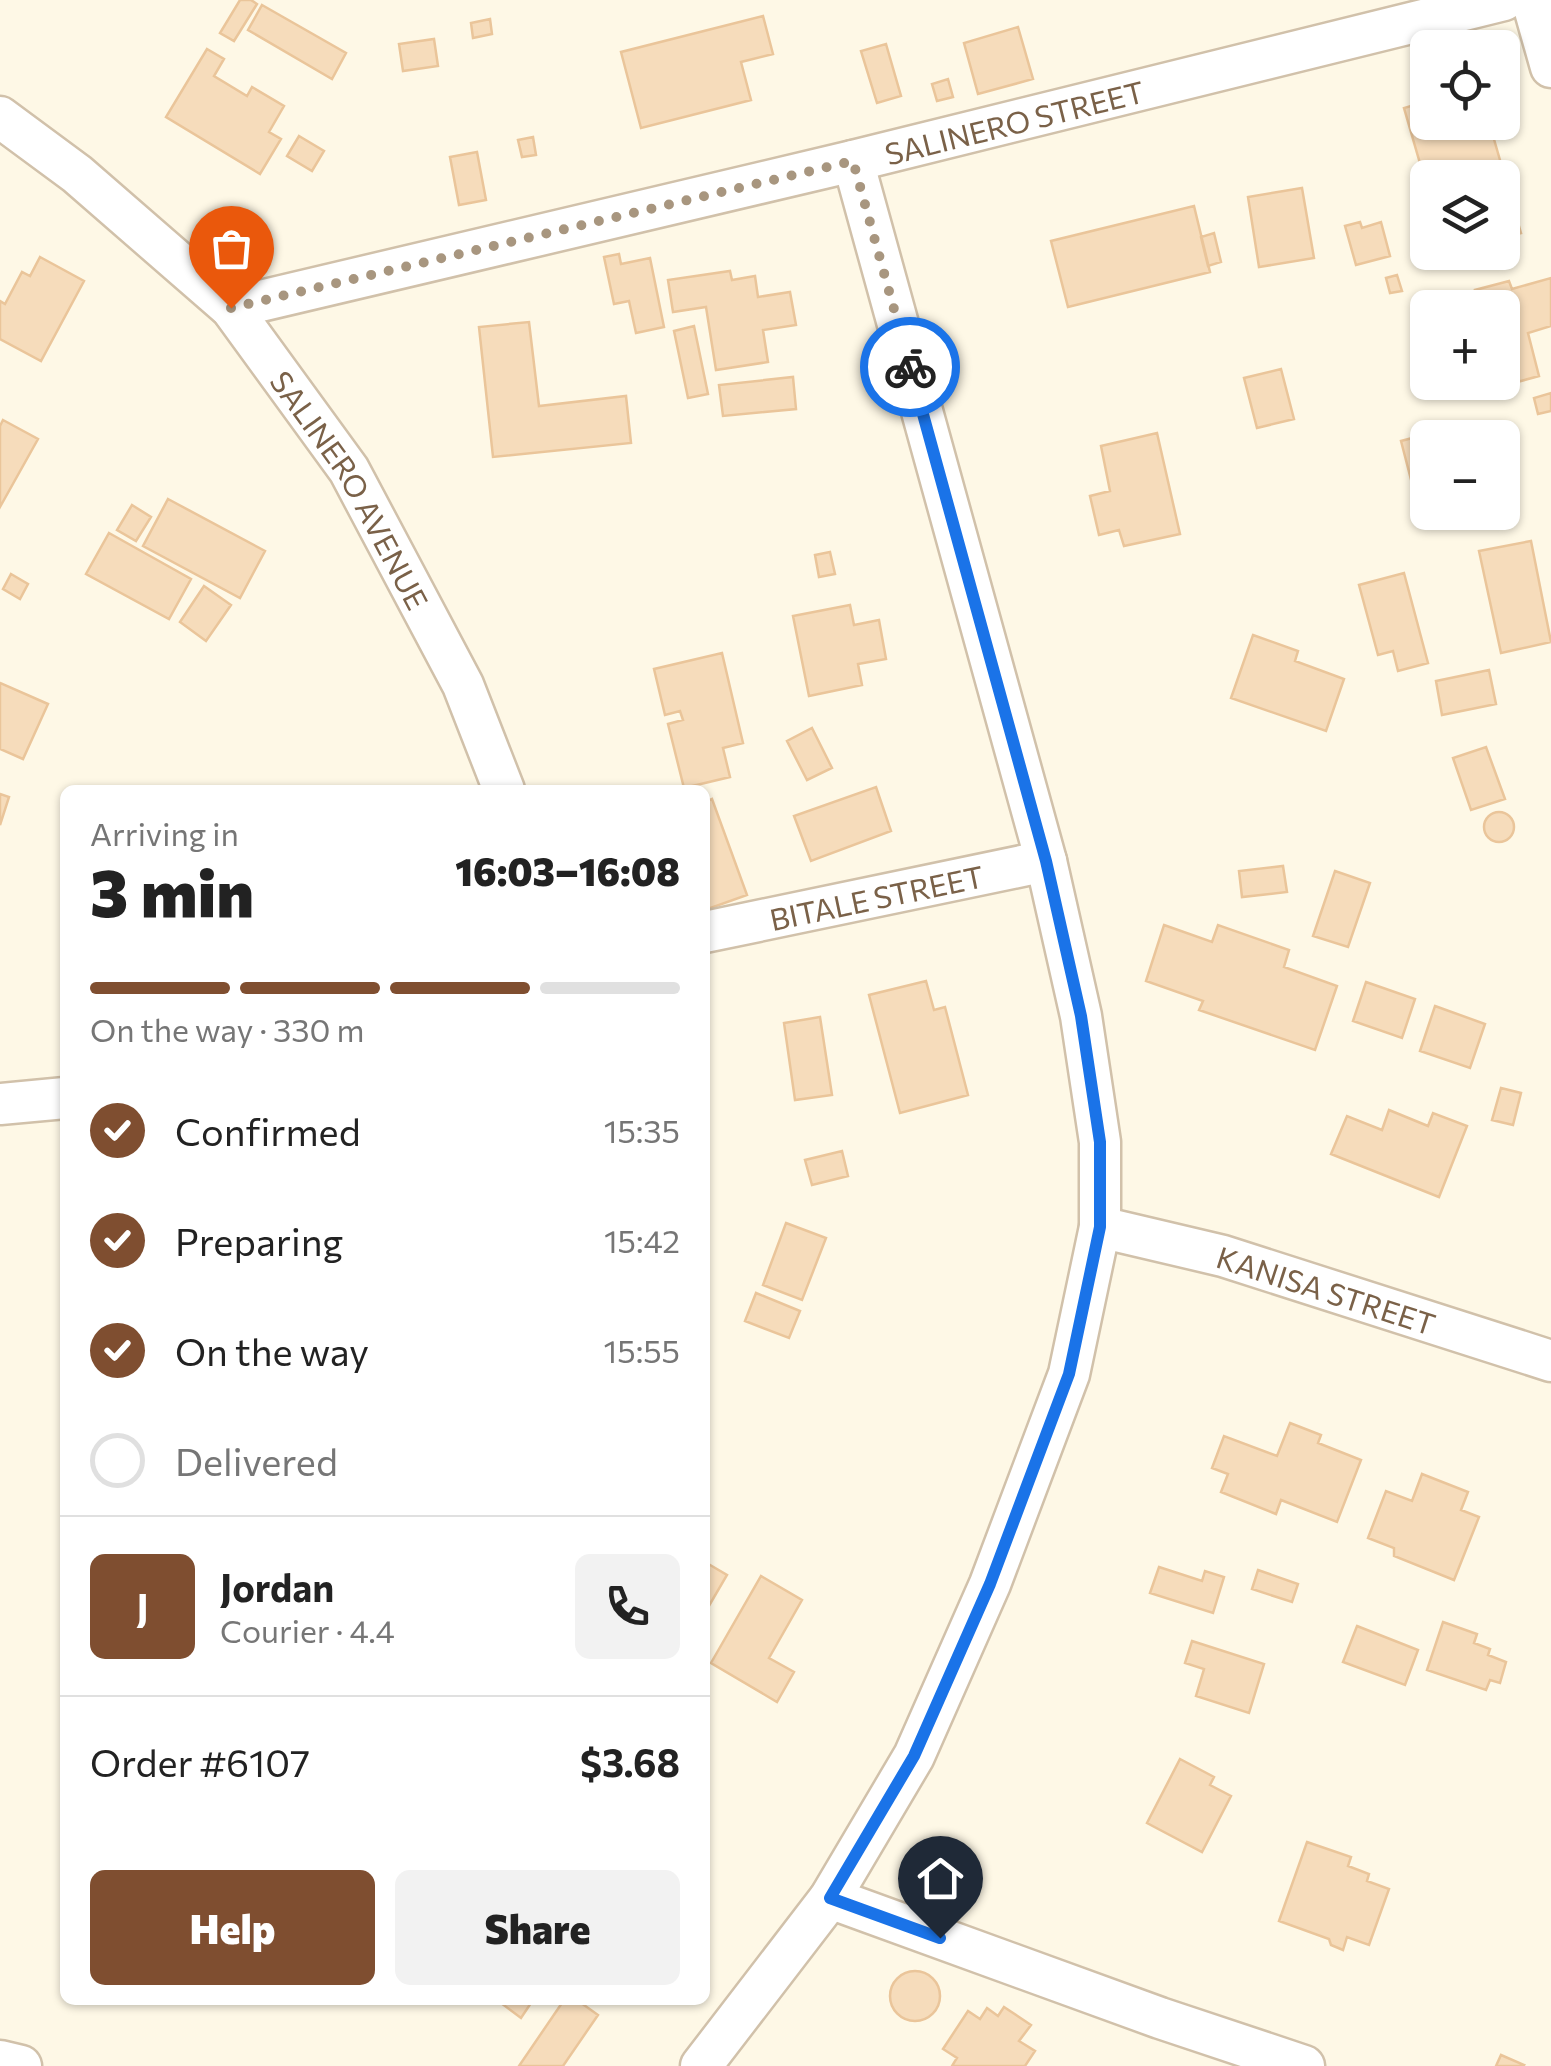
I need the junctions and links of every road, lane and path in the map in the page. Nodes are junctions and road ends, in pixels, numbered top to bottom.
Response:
1 (1504, 0) edge
2 (1532, 0) edge
3 (1551, 67) edge
4 (0, 117) edge
5 (853, 161) junction
6 (231, 308) junction
7 (502, 785) edge
8 (1046, 861) junction
9 (710, 931) edge
10 (60, 1098) edge
11 (0, 1104) edge
12 (1100, 1227) junction
13 (1551, 1361) edge
14 (830, 1898) junction
15 (0, 2061) edge
16 (21, 2066) edge
17 (701, 2066) edge
18 (1304, 2066) edge

1 - 5 street, SALINERO STREET
2 - 3 street
4 - 6 street, SALINERO AVENUE
5 - 6 street, SALINERO STREET
5 - 8 street
6 - 7 street, SALINERO AVENUE
8 - 9 street, BITALE STREET
8 - 12 street
10 - 11 street
12 - 13 street, KANISA STREET
12 - 14 street
14 - 17 street
14 - 18 street
15 - 16 street

